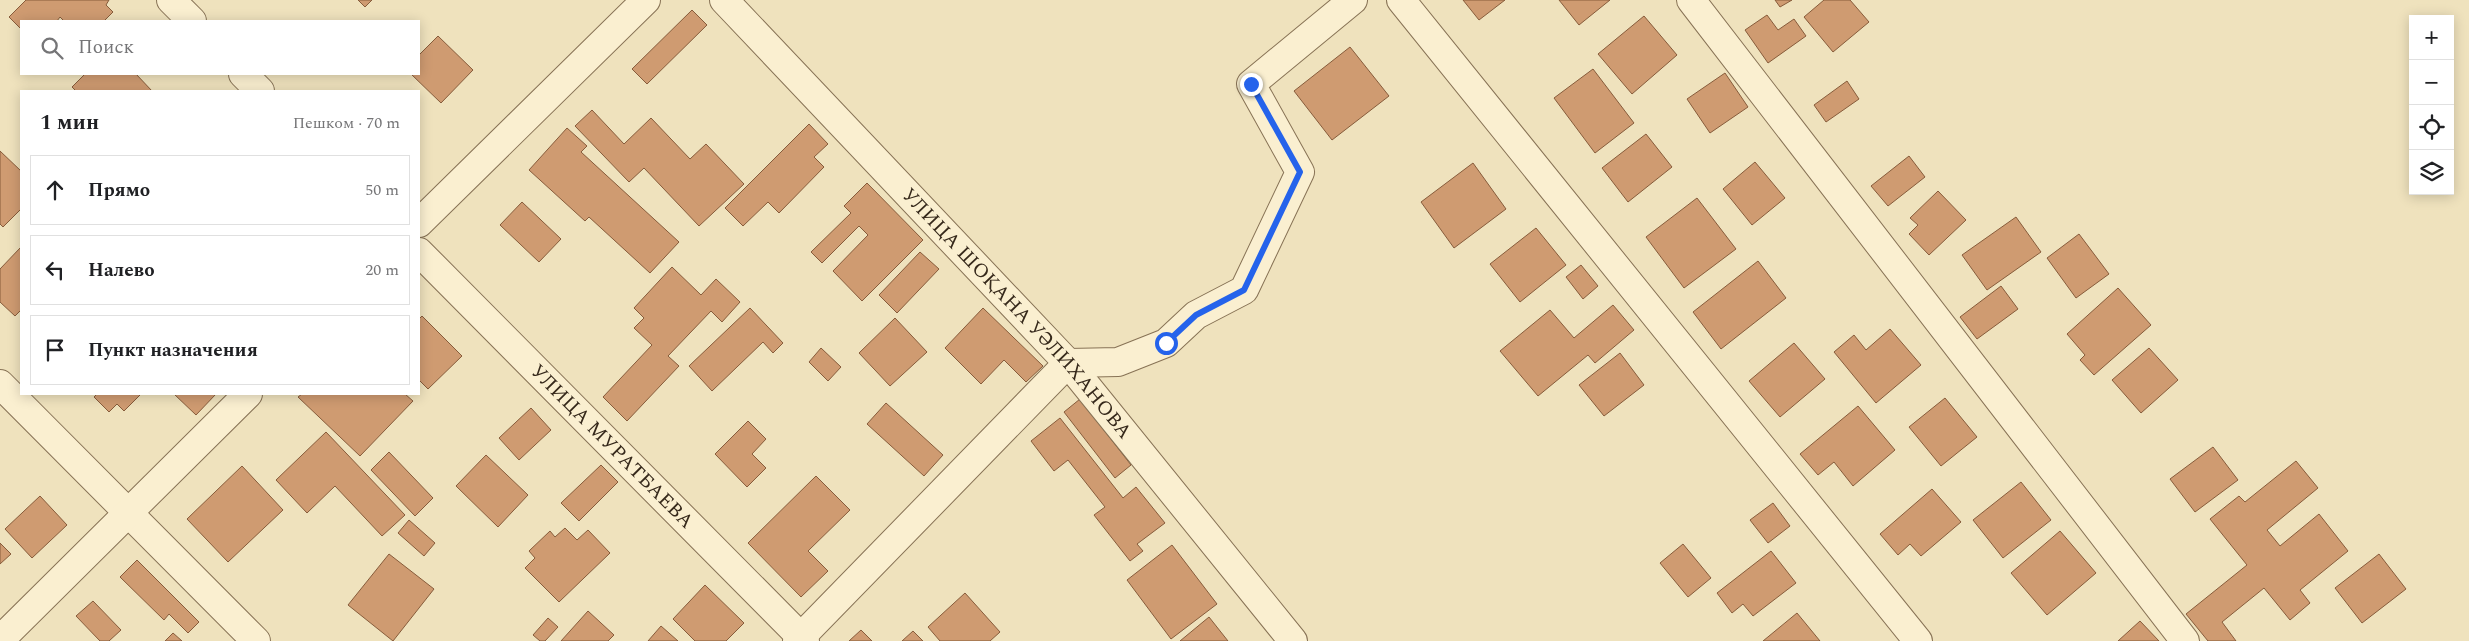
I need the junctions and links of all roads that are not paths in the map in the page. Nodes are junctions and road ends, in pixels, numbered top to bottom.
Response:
1 (171, 0) edge
2 (646, 0) edge
3 (724, 0) edge
4 (1354, 0) edge
5 (1400, 0) edge
6 (1691, 0) edge
7 (191, 20) edge
8 (244, 75) edge
9 (259, 90) edge
10 (420, 222) edge
11 (420, 253) edge
12 (1068, 363) junction
13 (0, 384) edge
14 (247, 395) edge
15 (128, 514) junction
16 (801, 639) edge
17 (0, 640) edge
18 (256, 641) edge
19 (1293, 641) edge
20 (1918, 641) edge
21 (2185, 641) edge

1 - 7 street
2 - 10 street
3 - 12 street, УЛИЦА ШОҚАНА УӘЛИХАНОВА
4 - 12 street
5 - 20 street
6 - 21 street
8 - 9 street
11 - 16 street, УЛИЦА МУРАТБАЕВА
12 - 16 street
12 - 19 street, УЛИЦА ШОҚАНА УӘЛИХАНОВА
13 - 15 street
14 - 15 street
15 - 17 street
15 - 18 street

